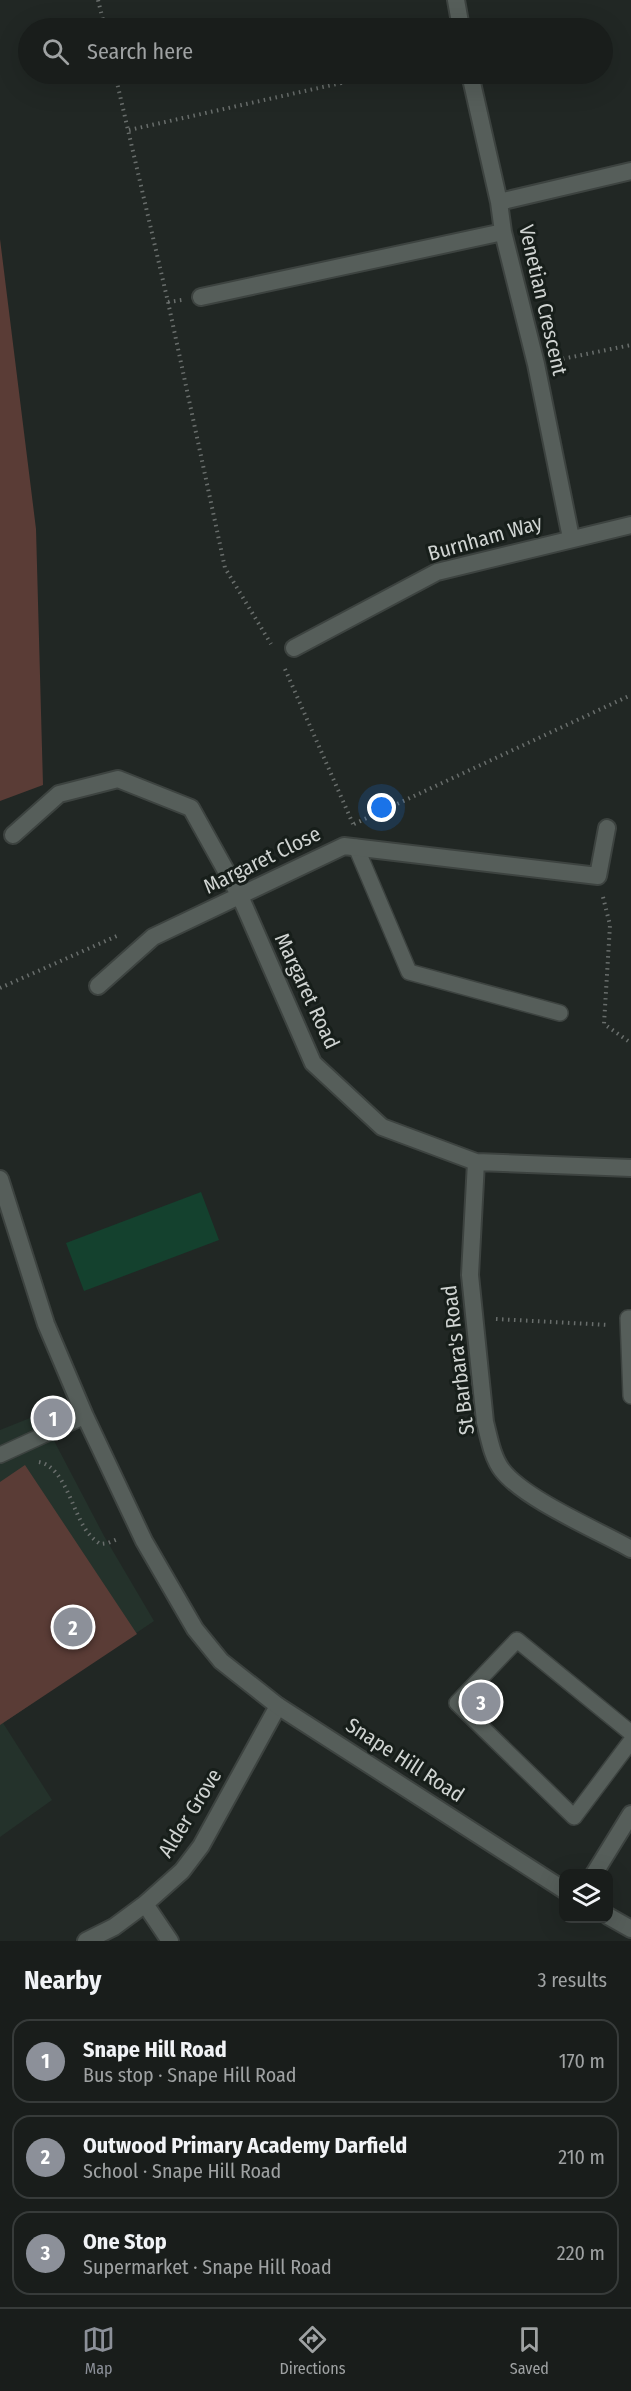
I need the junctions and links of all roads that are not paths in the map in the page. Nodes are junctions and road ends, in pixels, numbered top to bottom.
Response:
1 (456, 0) edge
2 (459, 18) edge
3 (472, 84) edge
4 (631, 171) edge
5 (499, 202) junction
6 (503, 232) junction
7 (201, 297) dead end
8 (631, 525) edge
9 (571, 538) junction
10 (294, 648) dead end
11 (607, 828) dead end
12 (13, 835) dead end
13 (356, 847) junction
14 (240, 896) junction
15 (98, 986) dead end
16 (560, 1013) dead end
17 (476, 1162) junction
18 (631, 1168) edge
19 (0, 1179) edge
20 (630, 1322) edge
21 (631, 1396) edge
22 (85, 1416) junction
23 (0, 1455) edge
24 (631, 1549) edge
25 (279, 1706) junction
26 (631, 1733) edge
27 (631, 1741) edge
28 (631, 1814) edge
29 (597, 1869) edge
30 (559, 1887) edge
31 (145, 1905) junction
32 (613, 1918) edge
33 (631, 1929) edge
34 (86, 1941) edge
35 (170, 1941) edge

1 - 2 street
3 - 5 street, Venetian Crescent
4 - 5 street
5 - 6 street, Venetian Crescent
6 - 7 street
6 - 9 street, Venetian Crescent
8 - 9 street, Burnham Way
9 - 10 street, Burnham Way
11 - 13 street, Margaret Close
12 - 14 street, Margaret Road
13 - 14 street, Margaret Close
13 - 16 lane
14 - 15 street, Margaret Close
14 - 17 street, Margaret Road
17 - 18 street, Margaret Road
17 - 24 street, St Barbara's Road
19 - 22 street, Snape Hill Road
20 - 21 lane
22 - 23 lane
22 - 25 street, Snape Hill Road
25 - 30 street, Snape Hill Road
25 - 31 street, Alder Grove
26 - 27 lane
28 - 29 street
31 - 34 street, Alder Grove
31 - 35 street
32 - 33 street

